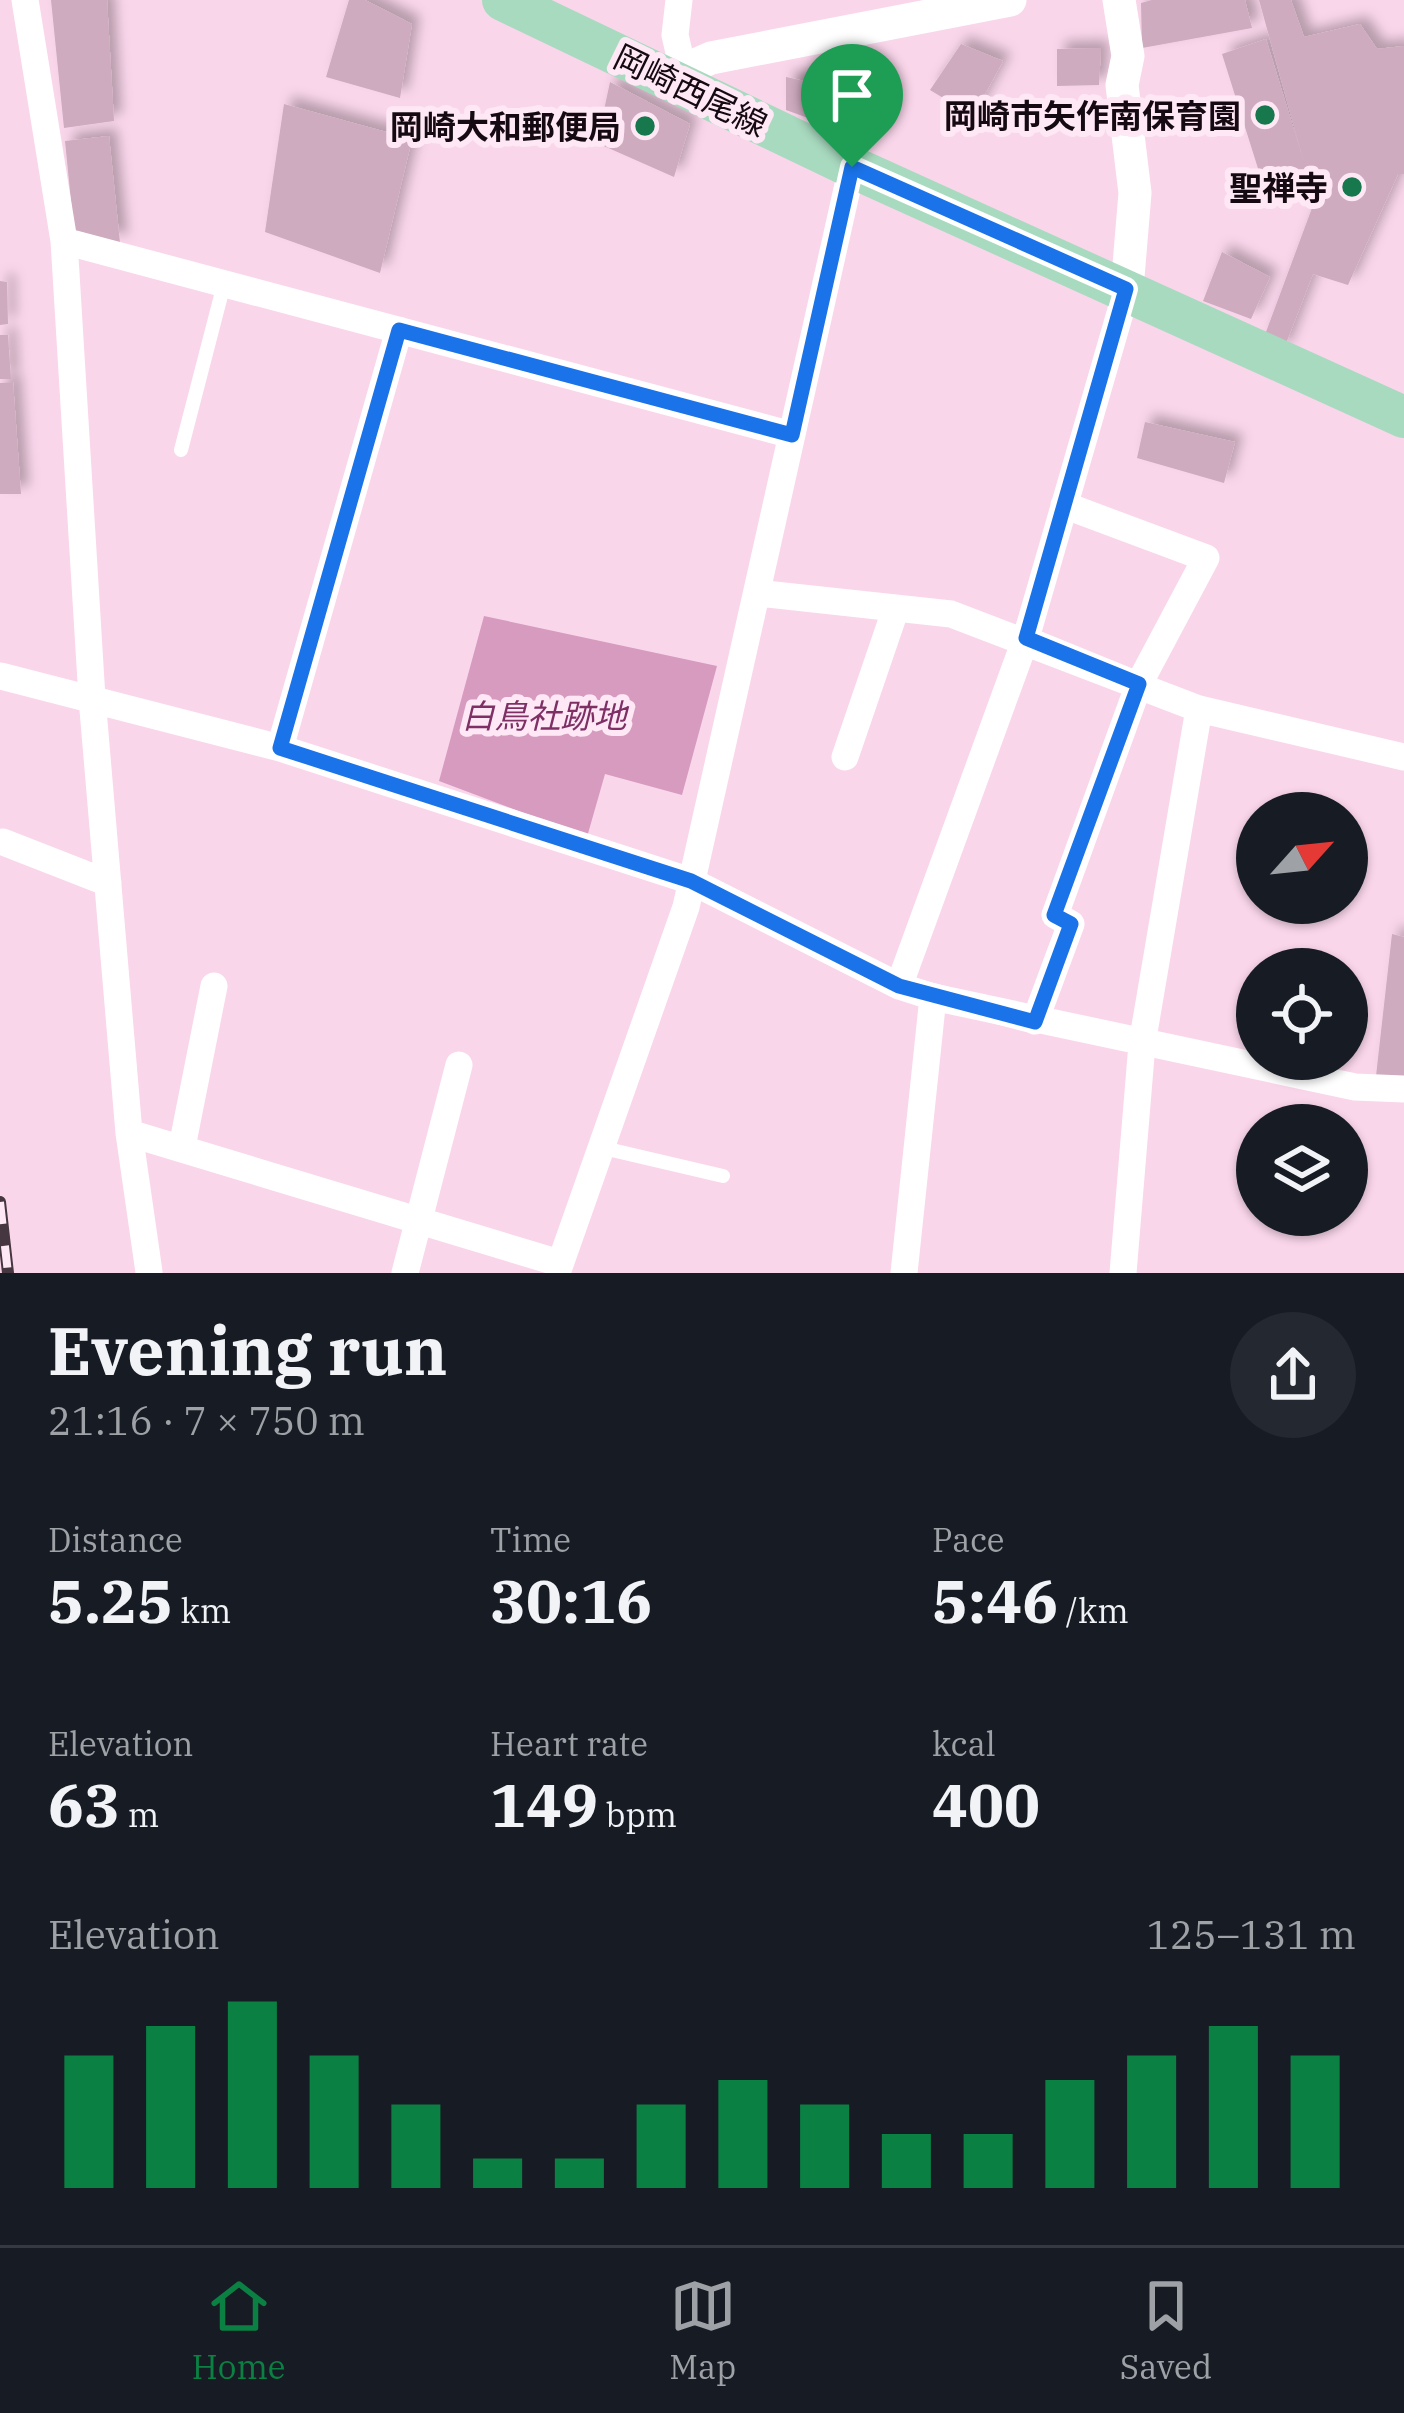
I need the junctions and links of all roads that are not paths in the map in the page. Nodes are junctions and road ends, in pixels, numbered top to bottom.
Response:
1 (25, 0) edge
2 (502, 0) edge
3 (680, 0) edge
4 (1010, 0) edge
5 (1119, 0) edge
6 (675, 74) junction
7 (852, 167) junction
8 (64, 241) junction
9 (224, 284) junction
10 (1126, 289) junction
11 (399, 330) junction
12 (1404, 417) edge
13 (792, 435) junction
14 (181, 450) dead end
15 (1064, 505) junction
16 (757, 593) junction
17 (896, 608) junction
18 (1026, 638) junction
19 (1, 676) edge
20 (1139, 684) junction
21 (92, 698) junction
22 (1199, 709) junction
23 (280, 748) junction
24 (845, 757) dead end
25 (1404, 758) edge
26 (3, 842) dead end
27 (691, 881) junction
28 (108, 883) junction
29 (214, 986) dead end
30 (899, 986) junction
31 (933, 997) junction
32 (1035, 1022) junction
33 (1142, 1043) junction
34 (459, 1065) dead end
35 (1404, 1089) edge
36 (129, 1132) junction
37 (182, 1147) junction
38 (599, 1147) junction
39 (723, 1176) dead end
40 (418, 1217) junction
41 (558, 1268) edge
42 (149, 1273) edge
43 (405, 1273) edge
44 (904, 1273) edge
45 (1124, 1273) edge

1 - 8 street
2 - 6 main road, 岡崎西尾線
3 - 6 street
4 - 6 street
5 - 10 street
6 - 7 main road, 岡崎西尾線
7 - 10 main road, 岡崎西尾線
7 - 13 street
8 - 9 street
8 - 21 street
9 - 11 street
9 - 14 lane
10 - 12 main road, 岡崎西尾線
10 - 15 street
11 - 13 street
11 - 23 street
13 - 16 street
15 - 18 street
15 - 20 street
16 - 17 street
16 - 27 street
17 - 18 street
17 - 24 street
18 - 20 street
18 - 30 street
19 - 21 street
20 - 22 street
20 - 32 street
21 - 23 street
21 - 28 street
22 - 25 street
22 - 33 street
23 - 27 street
26 - 28 street
27 - 30 street
27 - 38 street
28 - 36 street
29 - 37 street
30 - 31 street
31 - 32 street
31 - 44 street
32 - 33 street
33 - 35 street
33 - 45 street
34 - 40 street
36 - 37 street
36 - 42 street
37 - 40 street
38 - 39 lane
38 - 41 street
40 - 41 street
40 - 43 street

